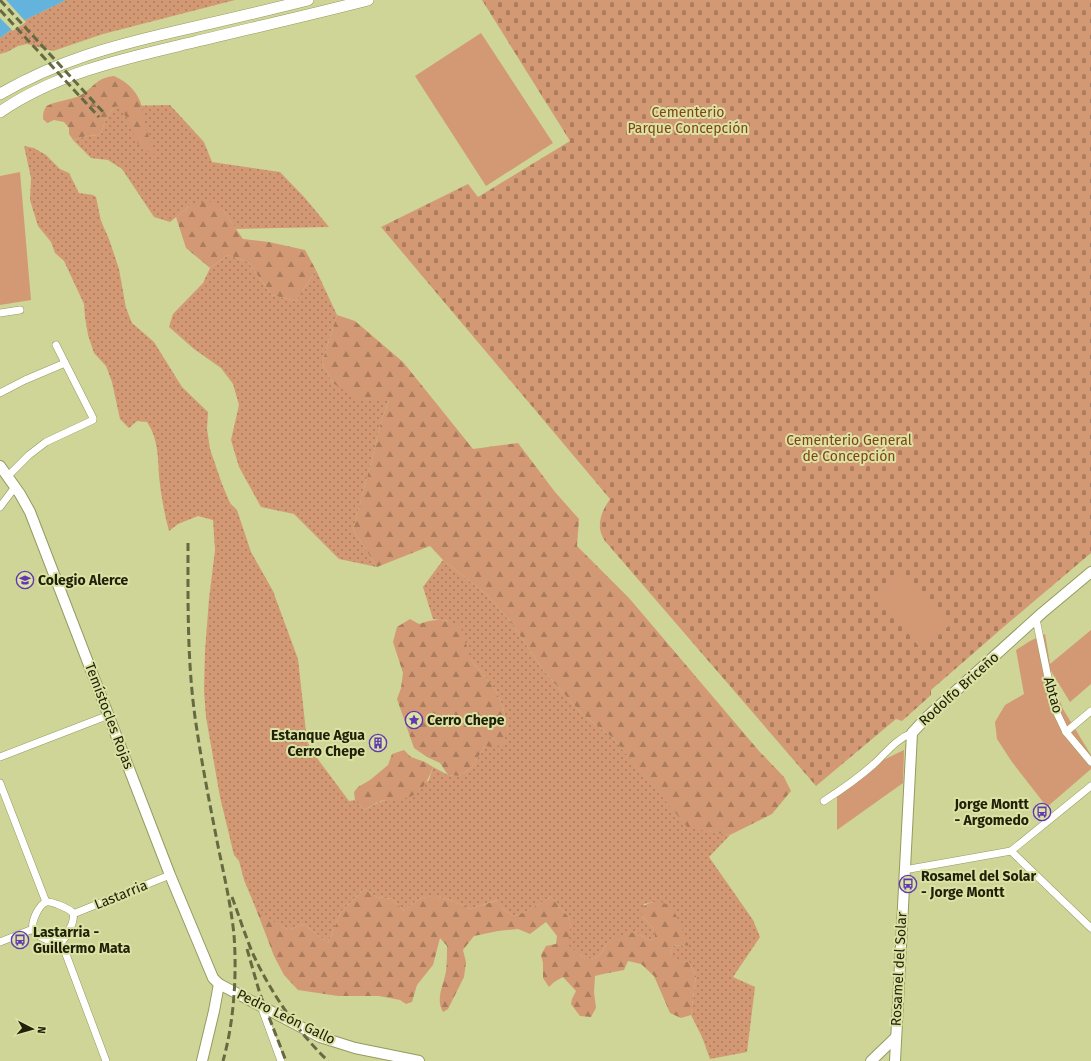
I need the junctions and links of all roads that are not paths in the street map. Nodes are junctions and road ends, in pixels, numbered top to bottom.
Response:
1 (308, 0) edge
2 (368, 0) edge
3 (0, 94) edge
4 (0, 112) edge
5 (20, 310) dead end
6 (0, 313) edge
7 (56, 345) dead end
8 (66, 363) junction
9 (0, 393) edge
10 (0, 466) edge
11 (8, 476) junction
12 (15, 486) junction
13 (0, 507) edge
14 (1091, 572) edge
15 (1036, 619) junction
16 (1091, 711) edge
17 (109, 716) junction
18 (1066, 732) junction
19 (912, 733) junction
20 (0, 757) edge
21 (1091, 762) edge
22 (0, 783) edge
23 (1091, 786) edge
24 (824, 801) dead end
25 (1011, 851) junction
26 (904, 870) junction
27 (170, 875) junction
28 (46, 902) junction
29 (73, 914) junction
30 (1091, 928) edge
31 (33, 929) junction
32 (61, 941) junction
33 (0, 942) edge
34 (208, 971) joint
35 (219, 984) junction
36 (261, 1006) junction
37 (896, 1037) junction
38 (106, 1061) edge
39 (202, 1061) edge
40 (281, 1061) edge
41 (419, 1061) edge
42 (871, 1061) edge
43 (895, 1061) edge

1 - 3 main road
2 - 4 main road
5 - 6 street
7 - 8 street
8 - 9 street
8 - 11 street
10 - 11 street, Temístocles Rojas
11 - 12 street, Temístocles Rojas
12 - 13 street
12 - 17 street, Temístocles Rojas
14 - 15 street, Rodolfo Briceño
15 - 18 street, Abtao
15 - 19 street, Rodolfo Briceño
16 - 18 street
17 - 20 street
17 - 27 street, Temístocles Rojas
18 - 21 street, Abtao
19 - 24 street, Rodolfo Briceño
19 - 26 street, Rosamel del Solar
22 - 28 street
23 - 25 street
25 - 26 street
25 - 30 street
26 - 37 street, Rosamel del Solar
27 - 29 street, Lastarria
27 - 34 street, Temístocles Rojas
28 - 29 street
28 - 31 street
29 - 32 street
31 - 32 street
31 - 33 street
32 - 38 street
34 - 35 street, Pedro León Gallo
35 - 36 street, Pedro León Gallo
35 - 39 street
36 - 40 street
36 - 41 street, Pedro León Gallo
37 - 42 street
37 - 43 street, Rosamel del Solar

